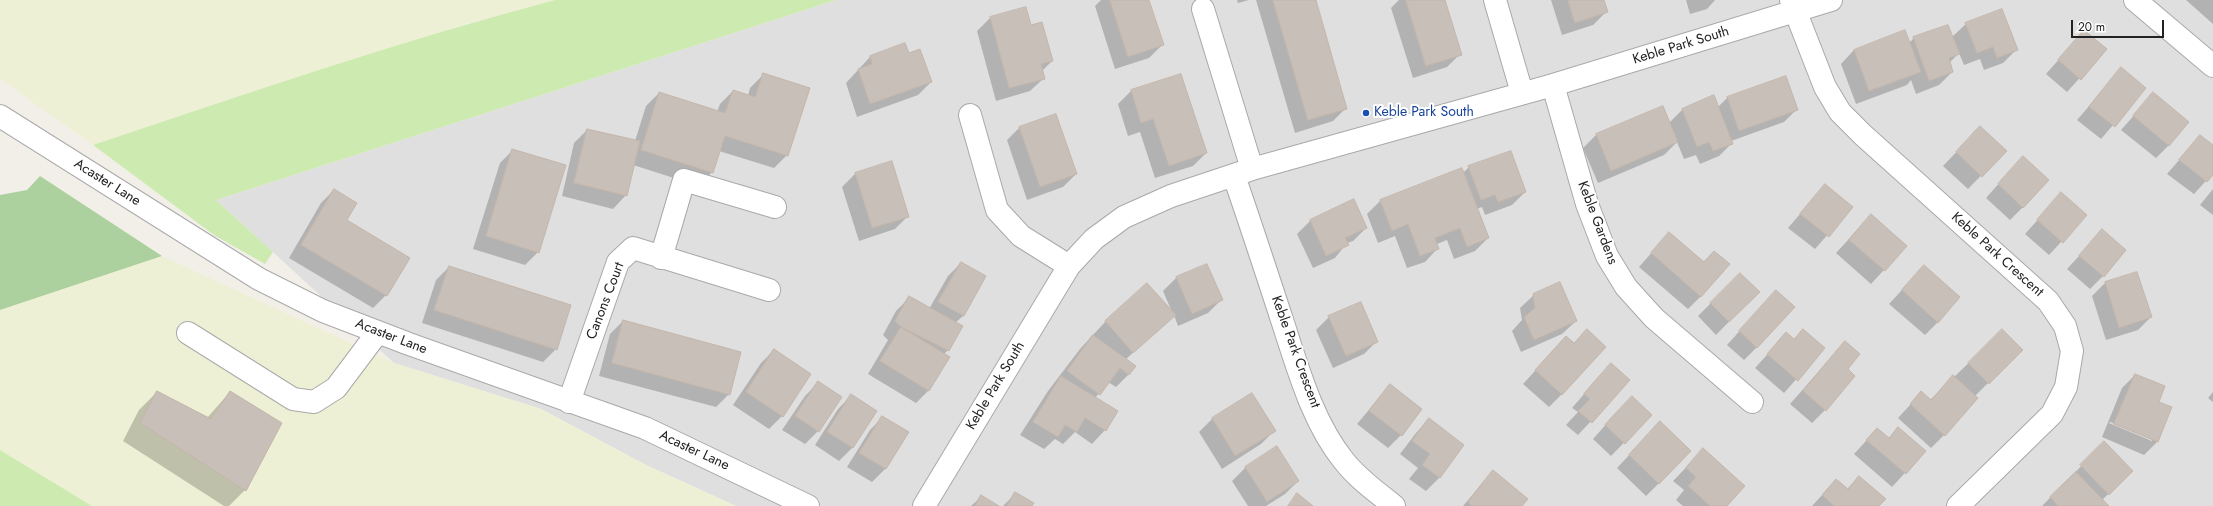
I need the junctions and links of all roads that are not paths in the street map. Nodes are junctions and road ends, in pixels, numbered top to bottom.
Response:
1 (1495, 0) edge
2 (1831, 0) edge
3 (2135, 0) edge
4 (1792, 6) edge
5 (1203, 9) dead end
6 (2213, 66) edge
7 (1553, 85) junction
8 (1522, 93) junction
9 (0, 116) edge
10 (970, 116) dead end
11 (1243, 172) junction
12 (775, 208) dead end
13 (661, 258) junction
14 (1068, 266) junction
15 (769, 290) dead end
16 (378, 332) junction
17 (188, 333) dead end
18 (569, 402) junction
19 (1752, 402) dead end
20 (808, 506) edge
21 (924, 506) edge
22 (1394, 506) edge
23 (1958, 506) edge

1 - 8 street
2 - 4 street, Keble Park South
3 - 6 street
4 - 7 street, Keble Park South
4 - 23 street, Keble Park Crescent
5 - 11 street
7 - 8 street, Keble Park South
7 - 19 street, Keble Gardens
8 - 11 street, Keble Park South
9 - 16 street, Acaster Lane
10 - 14 street
11 - 14 street, Keble Park South
11 - 22 street, Keble Park Crescent
12 - 13 street
13 - 15 street, Canons Court
13 - 18 street, Canons Court
14 - 21 street, Keble Park South
16 - 17 street
16 - 18 street, Acaster Lane
18 - 20 street, Acaster Lane

